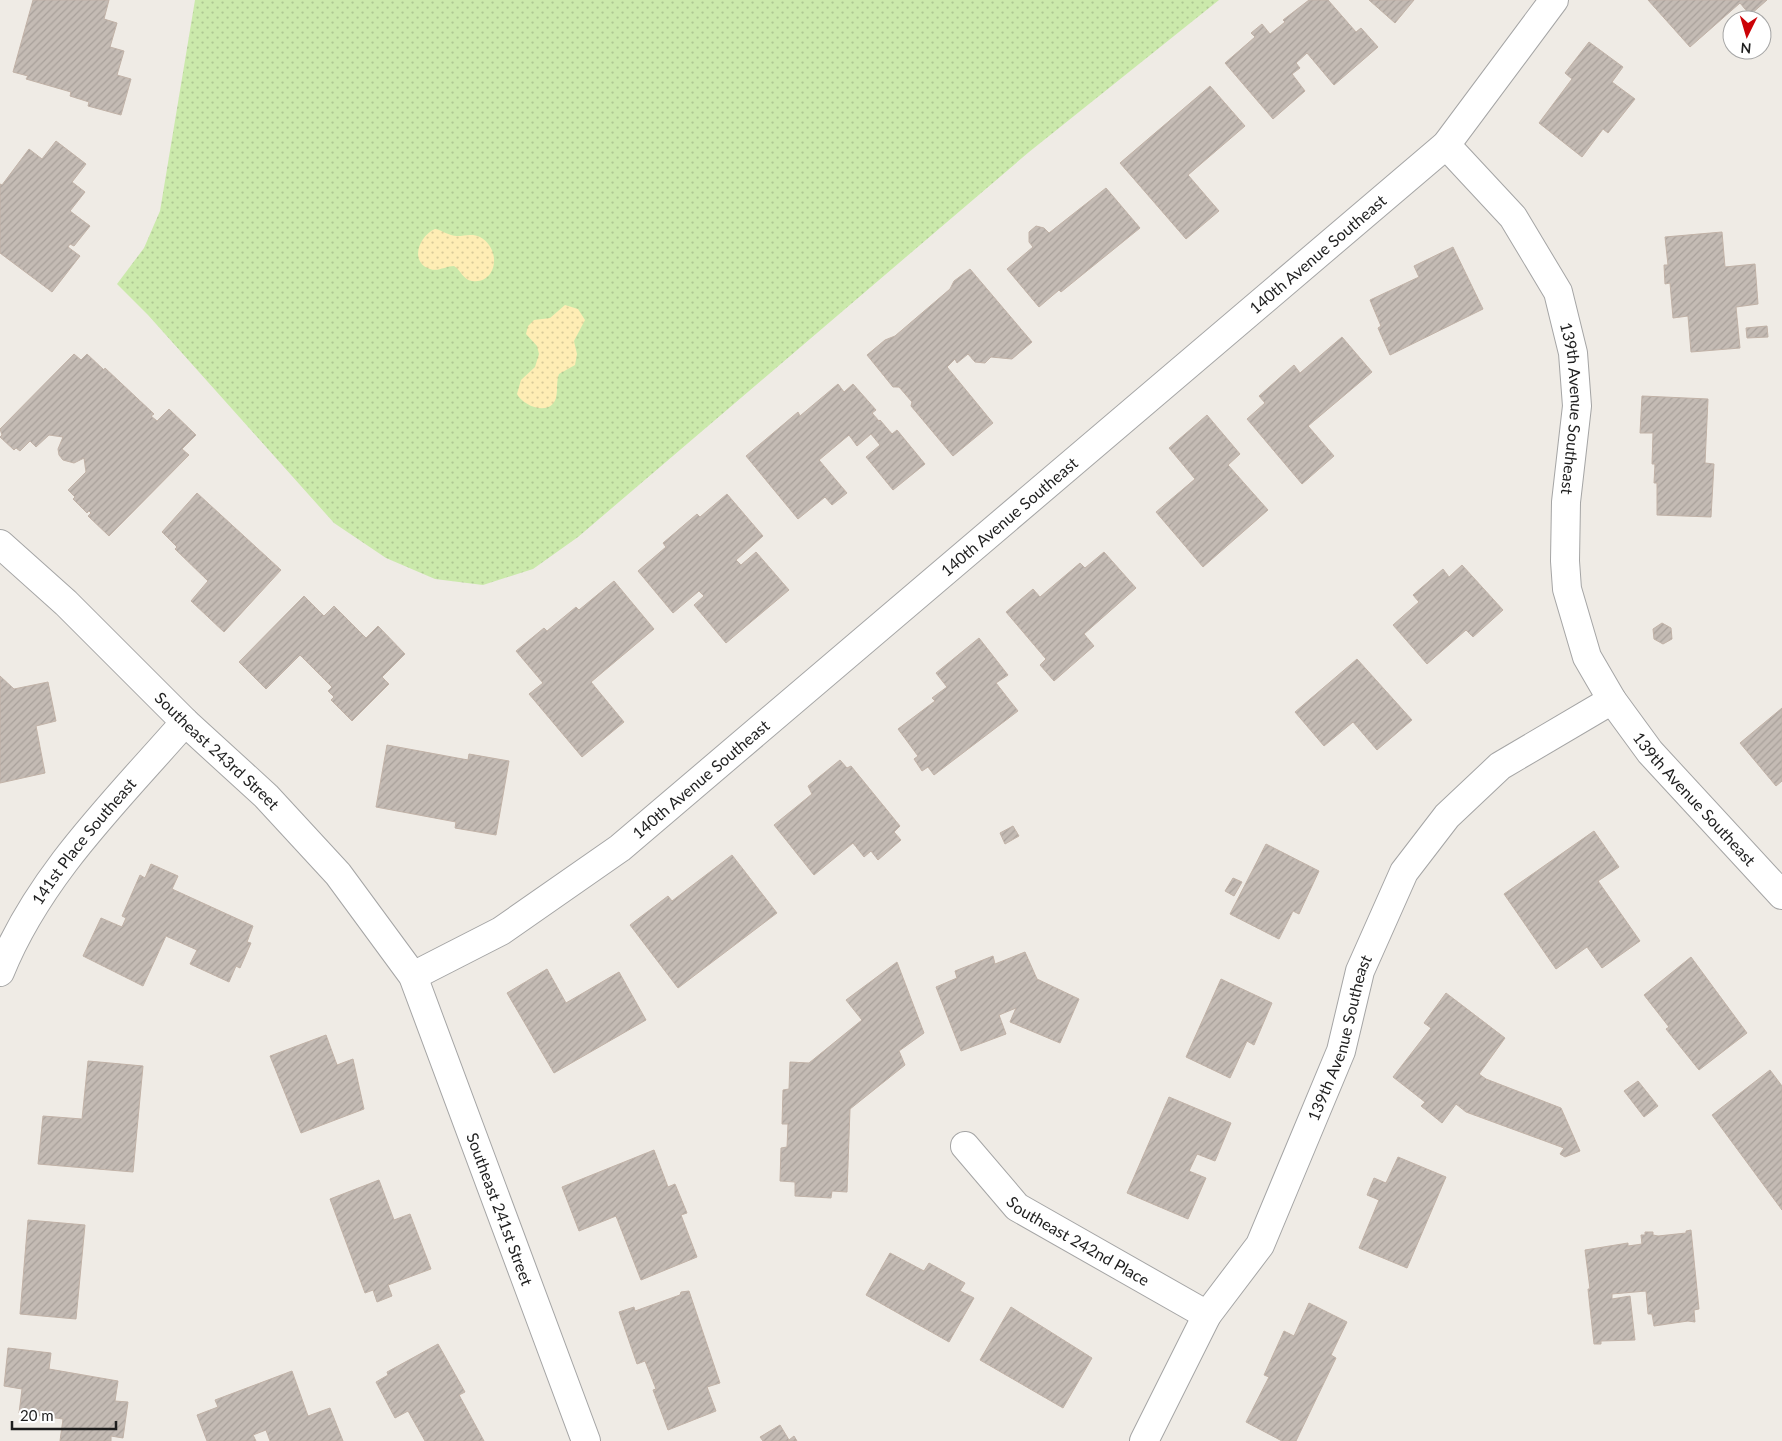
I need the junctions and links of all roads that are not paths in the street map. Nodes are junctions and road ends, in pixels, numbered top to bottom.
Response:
1 (1554, 0) edge
2 (1446, 145) junction
3 (0, 544) edge
4 (1612, 700) junction
5 (185, 722) junction
6 (1782, 894) edge
7 (0, 972) edge
8 (413, 976) junction
9 (965, 1146) dead end
10 (1207, 1315) junction
11 (586, 1441) edge
12 (1144, 1441) edge

1 - 2 street, 140th Avenue Southeast
2 - 4 street, 139th Avenue Southeast
2 - 8 street, 140th Avenue Southeast
3 - 5 street, Southeast 243rd Street
4 - 6 street, 139th Avenue Southeast
4 - 10 street, 139th Avenue Southeast
5 - 7 street, 141st Place Southeast
5 - 8 street, Southeast 243rd Street
8 - 11 street, Southeast 241st Street
9 - 10 street, Southeast 242nd Place
10 - 12 street, 139th Avenue Southeast

